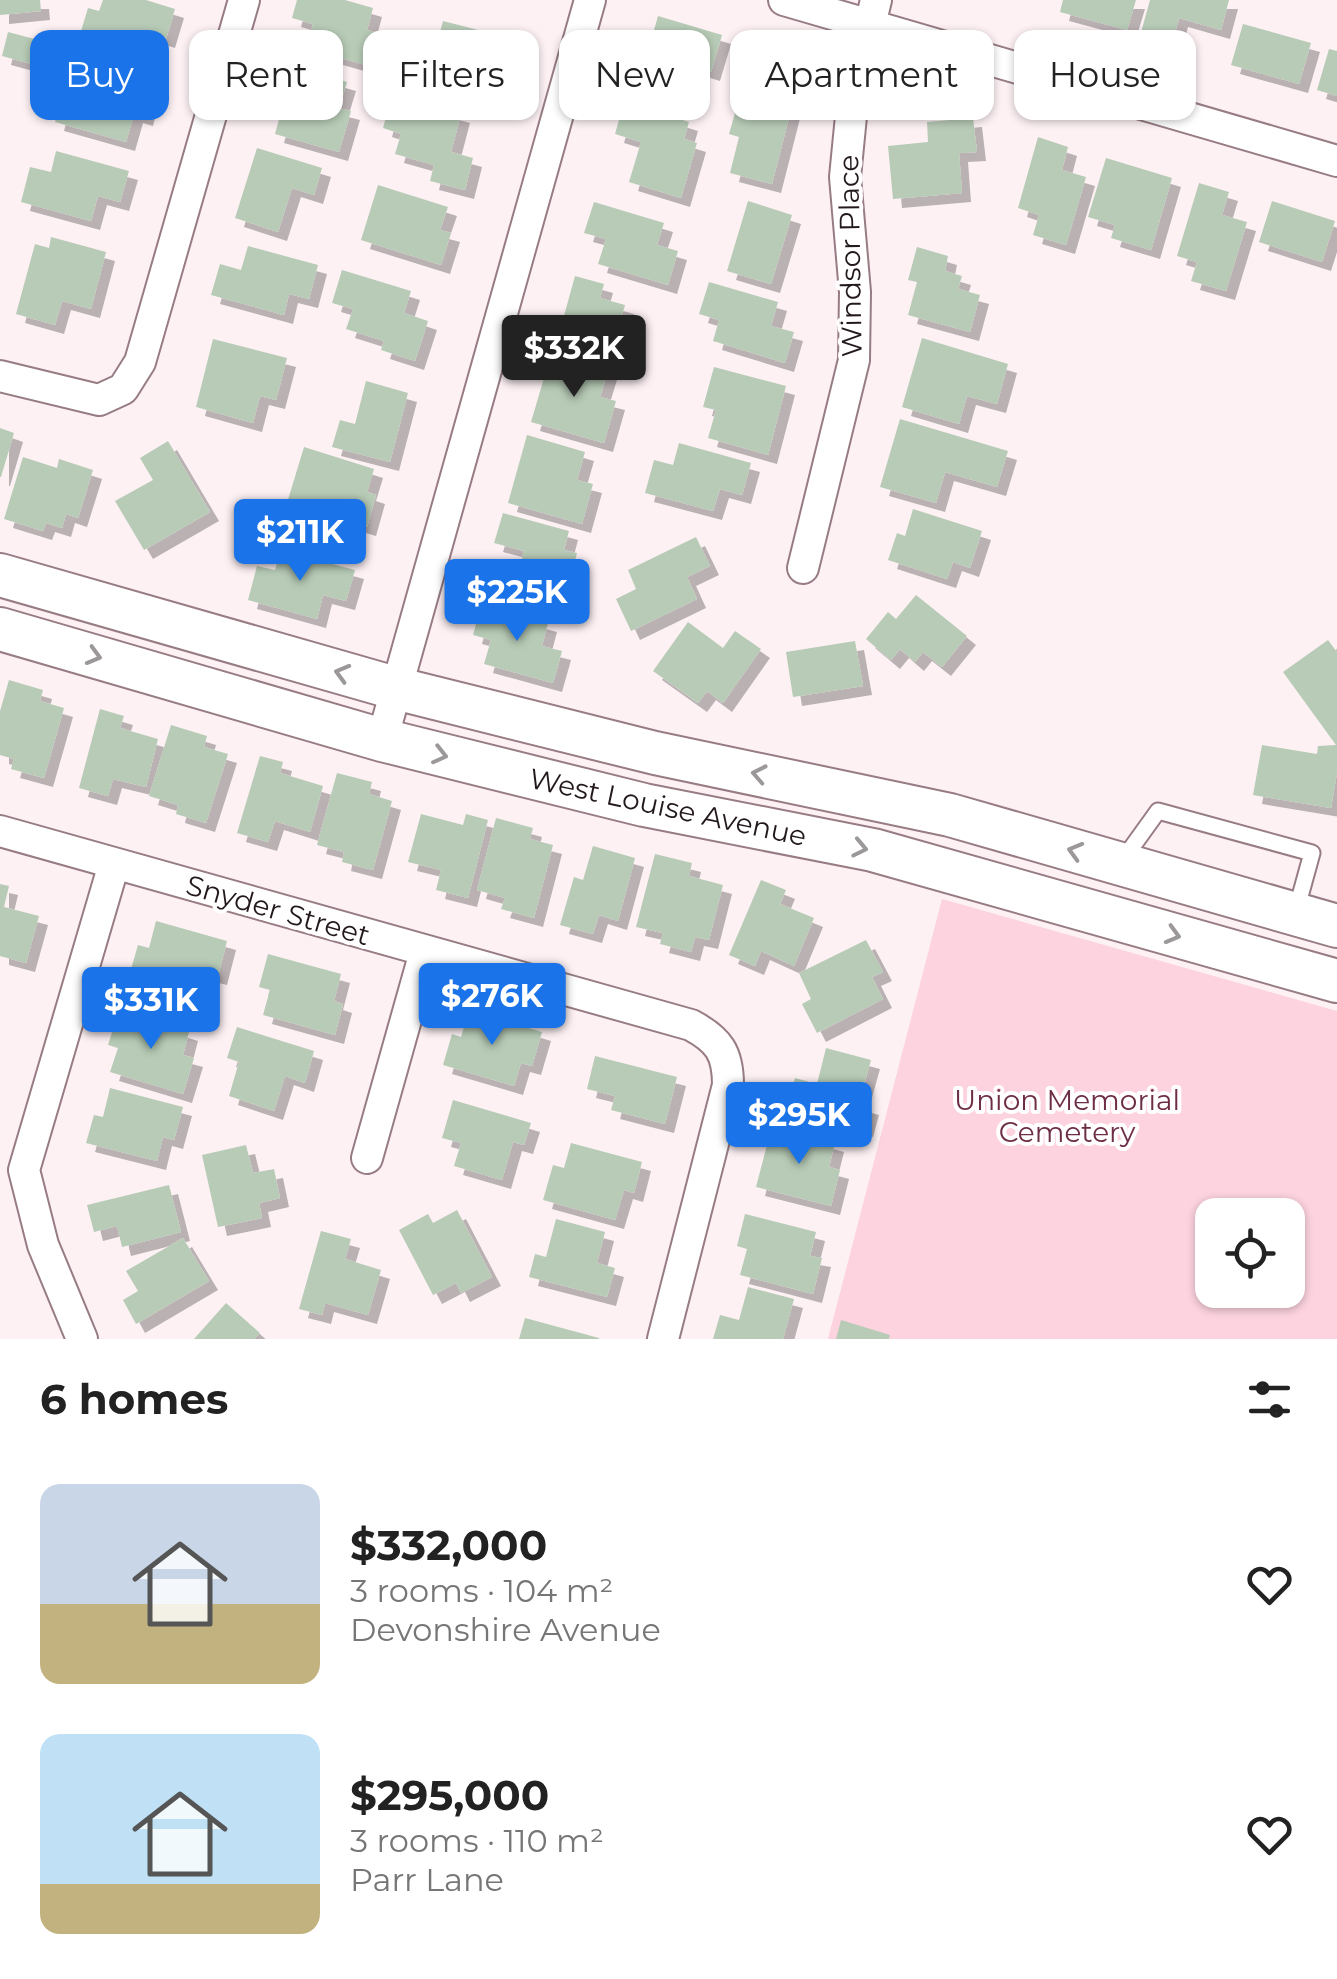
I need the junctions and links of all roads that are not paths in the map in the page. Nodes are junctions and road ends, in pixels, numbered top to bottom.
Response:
1 (244, 0) edge
2 (590, 0) edge
3 (784, 0) edge
4 (872, 12) edge
5 (1337, 160) edge
6 (0, 376) edge
7 (803, 568) dead end
8 (0, 575) edge
9 (0, 629) edge
10 (394, 688) junction
11 (382, 740) junction
12 (0, 830) edge
13 (114, 864) junction
14 (1120, 864) junction
15 (1296, 914) junction
16 (1337, 926) edge
17 (426, 952) junction
18 (1337, 981) edge
19 (368, 1158) dead end
20 (12, 1167) edge
21 (82, 1339) edge
22 (663, 1339) edge

1 - 6 street
2 - 10 street
3 - 4 street
4 - 5 street
4 - 7 street, Windsor Place
10 -> 8 main road, West Louise Avenue
9 -> 11 main road, West Louise Avenue
10 - 11 street
14 -> 10 main road, West Louise Avenue
11 -> 18 main road, West Louise Avenue
12 - 13 street, Snyder Street
13 - 17 street, Snyder Street
13 - 20 street
14 - 15 main road, West Louise Avenue
14 - 15 lane
15 - 16 main road, West Louise Avenue
17 - 19 street
17 - 22 street, Snyder Street
20 - 21 street

